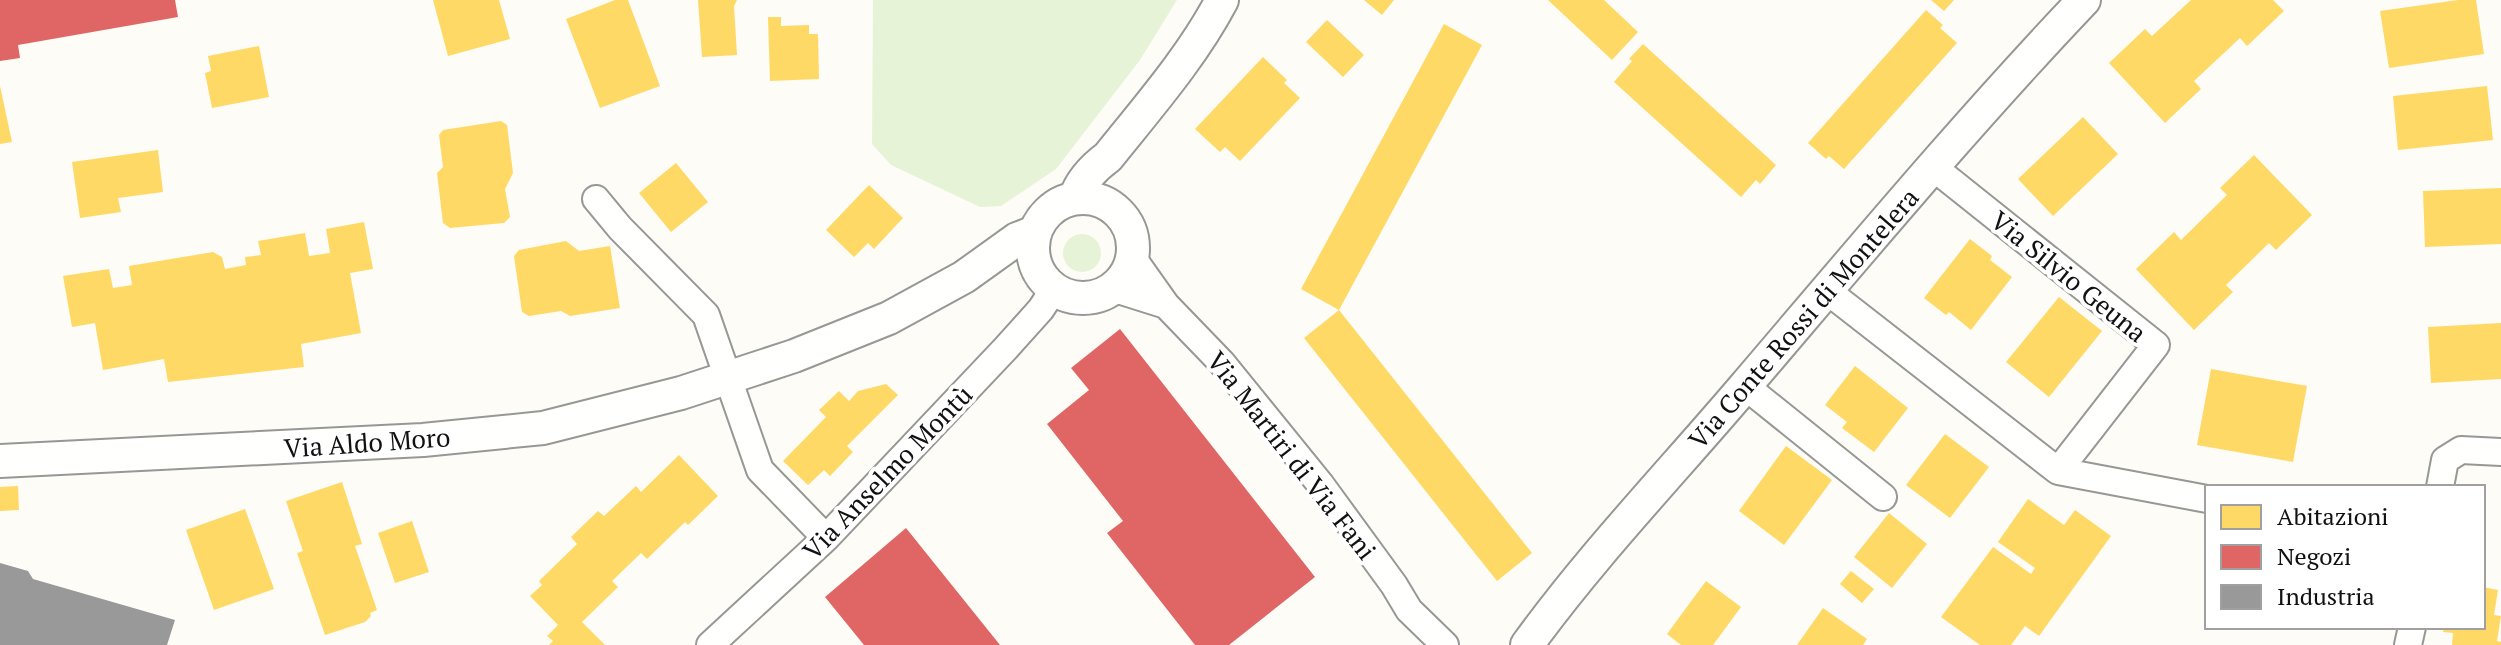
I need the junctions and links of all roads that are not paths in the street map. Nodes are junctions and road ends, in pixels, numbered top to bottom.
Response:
1 (1222, 0) edge
2 (2084, 0) edge
3 (1108, 157) junction
4 (1933, 167) junction
5 (1075, 198) junction
6 (596, 199) dead end
7 (1112, 208) junction
8 (1035, 246) junction
9 (1132, 257) junction
10 (1112, 288) junction
11 (1054, 289) junction
12 (1826, 290) junction
13 (1166, 305) junction
14 (727, 378) junction
15 (1745, 386) junction
16 (2501, 452) edge
17 (0, 461) edge
18 (2058, 471) junction
19 (2440, 485) edge
20 (1883, 497) dead end
21 (2205, 499) edge
22 (826, 538) junction
23 (1409, 610) junction
24 (1526, 644) edge
25 (710, 645) edge
26 (1416, 645) edge
27 (1445, 645) edge

1 - 3 street
2 - 4 street, Via Conte Rossi di Montelera
3 - 5 street
3 - 7 street
4 - 12 street, Via Conte Rossi di Montelera
4 - 18 street, Via Silvio Geuna
5 - 7 street
5 - 8 street
6 - 14 street
7 - 9 street
8 - 11 street
8 - 14 street, Via Aldo Moro
9 - 10 street
9 - 13 street, Via Martiri di Via Fani
10 - 11 street
10 - 13 street, Via Martiri di Via Fani
11 - 22 street, Via Anselmo Montù
12 - 15 street, Via Conte Rossi di Montelera
12 - 18 street
13 - 23 street, Via Martiri di Via Fani
14 - 17 street, Via Aldo Moro
14 - 22 street
15 - 20 street
15 - 24 street, Via Conte Rossi di Montelera
16 - 19 street
18 - 21 street
22 - 25 street, Via Anselmo Montù
23 - 26 street, Via Martiri di Via Fani
23 - 27 street, Via Martiri di Via Fani

